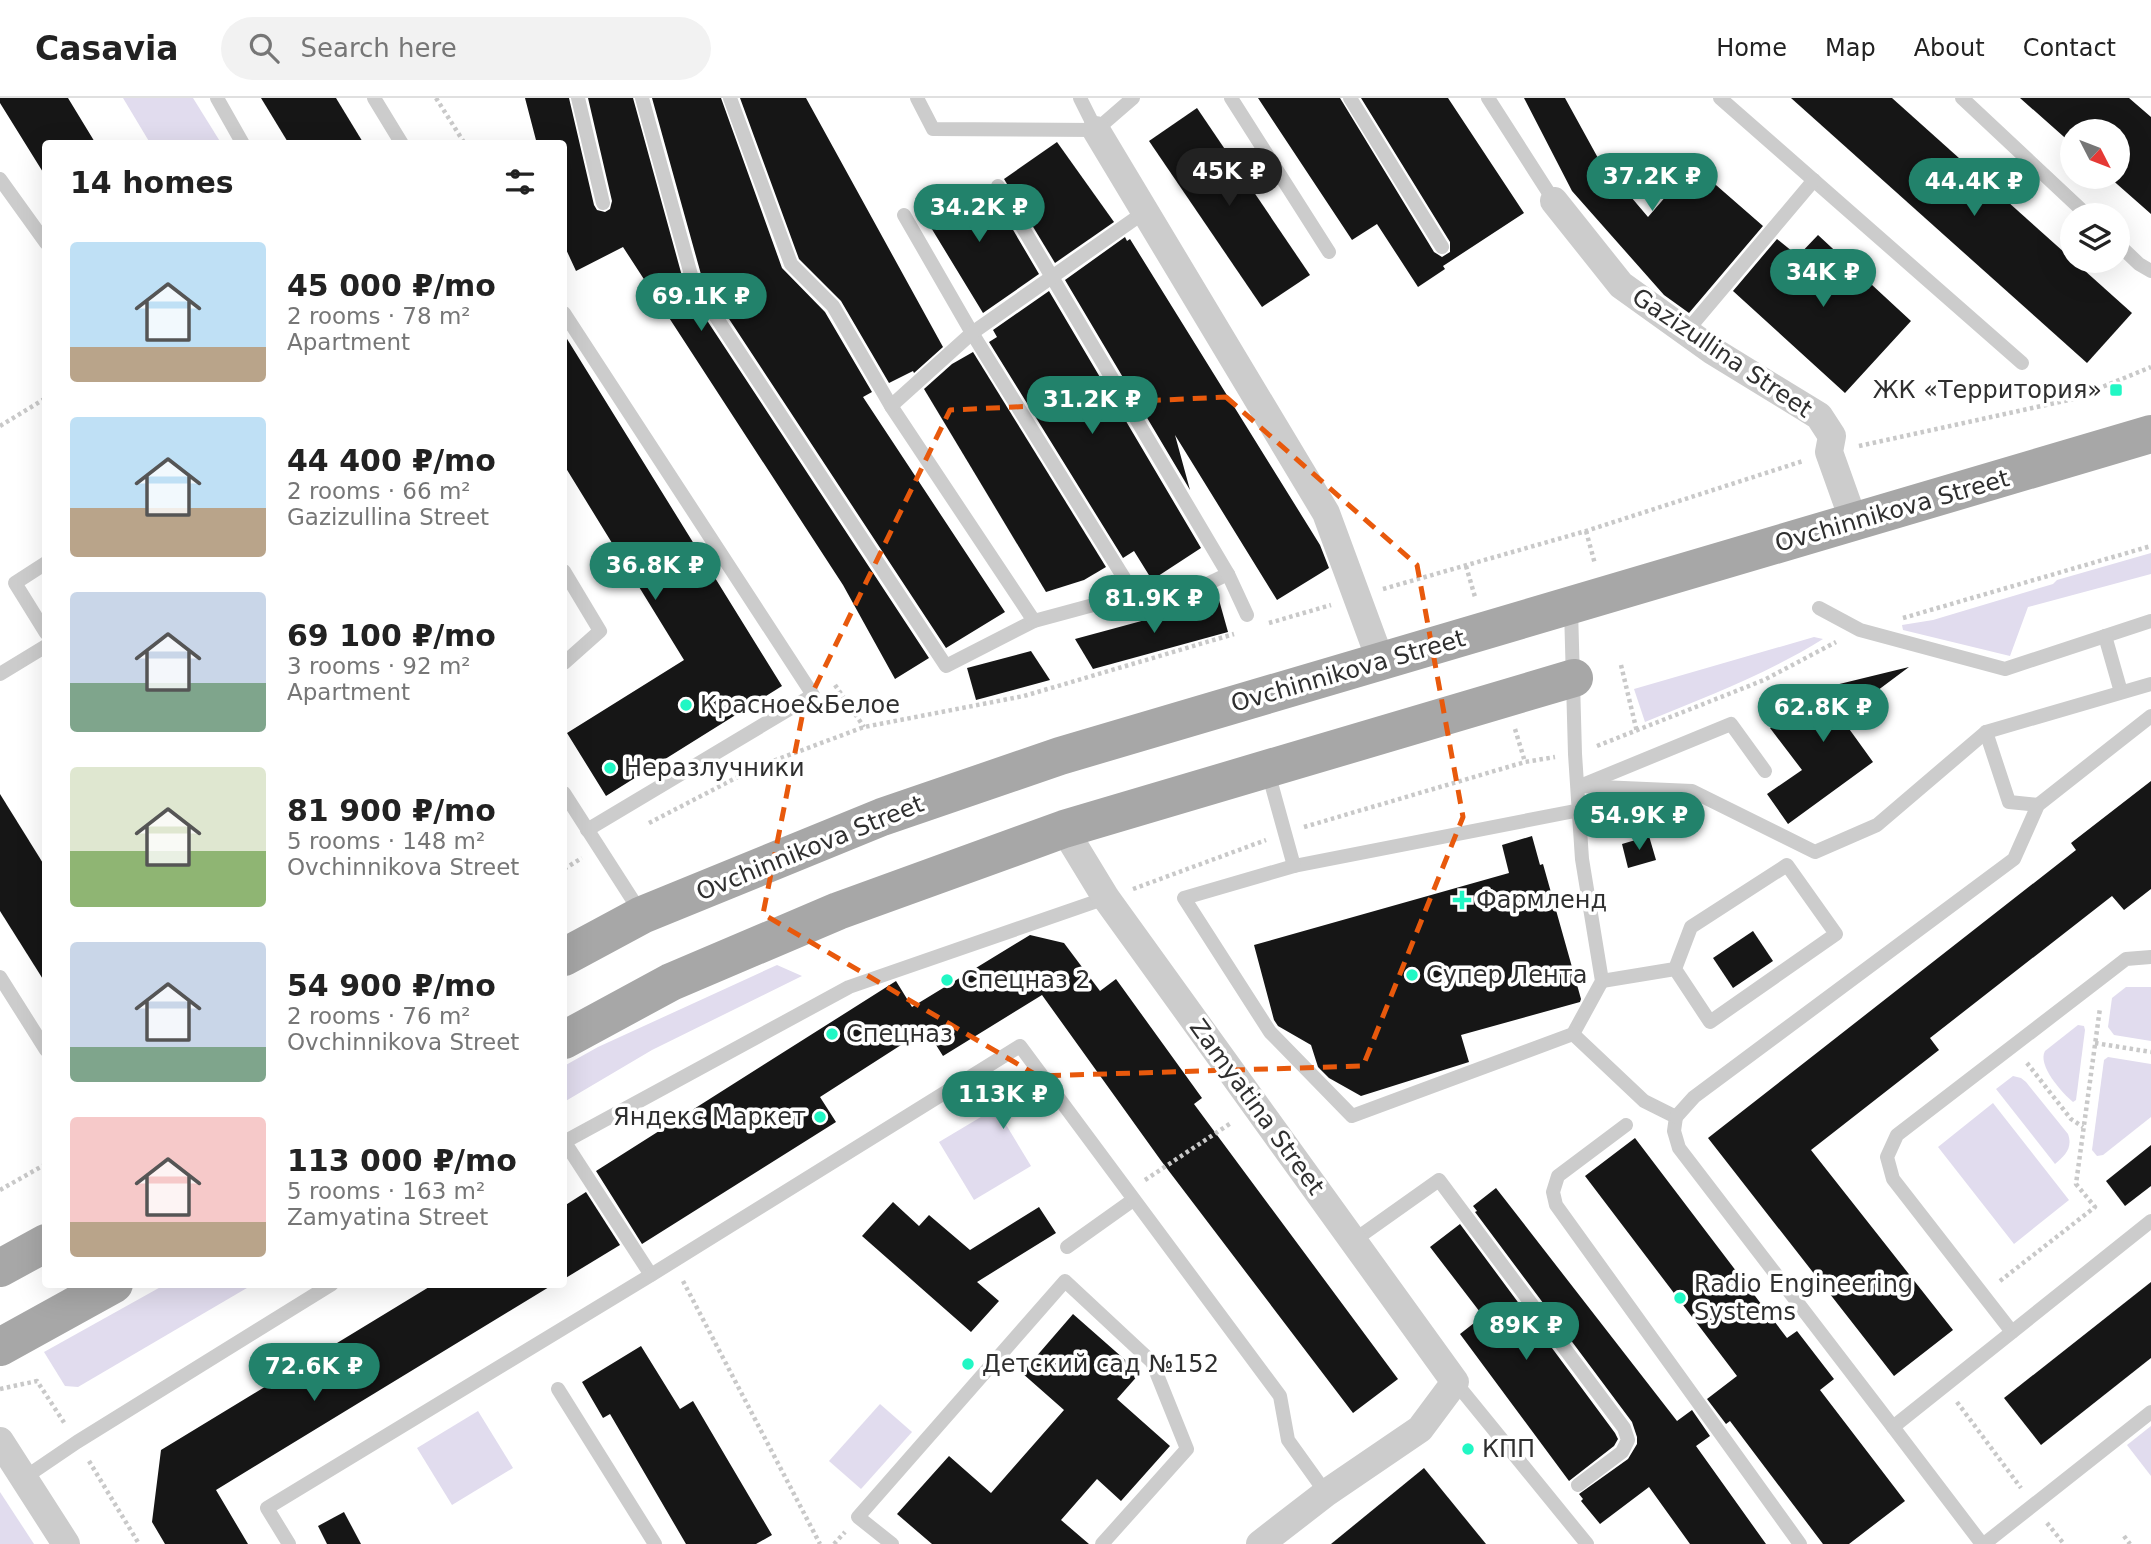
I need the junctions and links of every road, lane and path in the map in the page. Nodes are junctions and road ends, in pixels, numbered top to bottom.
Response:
1 (217, 98) edge
2 (374, 98) edge
3 (436, 98) edge
4 (578, 98) edge
5 (642, 98) edge
6 (730, 98) edge
7 (917, 98) edge
8 (1080, 98) edge
9 (1133, 98) edge
10 (1231, 98) edge
11 (1350, 98) edge
12 (1488, 98) edge
13 (1720, 98) edge
14 (1962, 98) edge
15 (1096, 130) junction
16 (241, 140) edge
17 (400, 140) edge
18 (462, 140) edge
19 (0, 178) edge
20 (1814, 180) junction
21 (999, 186) dead end
22 (1553, 201) joint
23 (603, 203) dead end
24 (2074, 203) edge
25 (1146, 211) junction
26 (904, 215) dead end
27 (42, 237) edge
28 (1442, 247) dead end
29 (1329, 252) dead end
30 (2130, 255) edge
31 (2151, 271) edge
32 (1054, 276) junction
33 (567, 318) edge
34 (1686, 331) junction
35 (972, 333) junction
36 (2022, 363) dead end
37 (42, 400) edge
38 (891, 405) junction
39 (0, 426) edge
40 (2151, 435) edge
41 (1854, 522) junction
42 (2151, 546) edge
43 (42, 566) edge
44 (1228, 574) junction
45 (567, 575) edge
46 (1134, 594) junction
47 (1571, 606) junction
48 (1819, 608) dead end
49 (1247, 615) dead end
50 (1034, 621) junction
51 (2151, 621) edge
52 (42, 627) edge
53 (1860, 630) junction
54 (2105, 636) junction
55 (42, 648) edge
56 (567, 660) edge
57 (1381, 662) junction
58 (1621, 665) dead end
59 (0, 674) edge
60 (1574, 678) junction
61 (2151, 684) edge
62 (2121, 692) junction
63 (2151, 716) edge
64 (1637, 732) junction
65 (1986, 732) junction
66 (1575, 754) junction
67 (1266, 767) junction
68 (1765, 771) dead end
69 (1578, 786) junction
70 (567, 798) edge
71 (2038, 805) junction
72 (1580, 810) junction
73 (1064, 829) junction
74 (587, 830) junction
75 (1285, 833) junction
76 (1294, 866) junction
77 (1106, 898) junction
78 (642, 915) junction
79 (567, 955) edge
80 (2151, 957) edge
81 (1675, 969) junction
82 (2104, 976) junction
83 (0, 977) edge
84 (1602, 981) junction
85 (1573, 1034) junction
86 (567, 1038) edge
87 (2095, 1043) junction
88 (42, 1044) edge
89 (2013, 1046) junction
90 (2151, 1052) edge
91 (1256, 1107) junction
92 (1676, 1117) junction
93 (1626, 1125) dead end
94 (2084, 1127) junction
95 (567, 1140) edge
96 (567, 1147) edge
97 (42, 1166) edge
98 (0, 1190) edge
99 (1130, 1196) junction
100 (2151, 1221) edge
101 (1353, 1241) junction
102 (42, 1245) edge
103 (1067, 1247) dead end
104 (673, 1261) junction
105 (0, 1268) edge
106 (651, 1275) junction
107 (107, 1288) edge
108 (326, 1288) edge
109 (1984, 1294) junction
110 (2012, 1332) junction
111 (0, 1347) edge
112 (1455, 1382) junction
113 (1945, 1385) junction
114 (558, 1389) dead end
115 (2151, 1412) edge
116 (1893, 1427) junction
117 (0, 1441) edge
118 (24, 1478) junction
119 (1578, 1485) dead end
120 (1326, 1493) junction
121 (2033, 1505) junction
122 (2124, 1536) dead end
123 (1108, 1542) edge
124 (66, 1544) edge
125 (289, 1544) edge
126 (655, 1544) edge
127 (820, 1544) edge
128 (892, 1544) edge
129 (1260, 1544) edge
130 (1587, 1544) edge
131 (1800, 1544) edge
132 (1983, 1544) edge
133 (2064, 1544) edge
134 (2130, 1544) edge

1 - 16 lane
2 - 17 lane
3 - 18 path
4 - 23 lane
5 - 50 lane
6 - 38 lane
7 - 15 lane
8 - 15 lane
9 - 15 lane
10 - 29 lane
11 - 28 lane
12 - 22 lane
13 - 20 lane
14 - 24 lane
15 - 25 street
19 - 27 lane
20 - 34 lane
20 - 36 lane
21 - 32 lane
22 - 34 street, Gazizullina Street
25 - 32 lane
25 - 57 street
26 - 35 lane
30 - 31 lane
32 - 35 lane
32 - 44 lane
33 - 74 lane
34 - 41 street, Gazizullina Street
35 - 38 lane
35 - 46 lane
37 - 39 path
38 - 50 lane
40 - 41 main road, Ovchinnikova Street
41 - 47 main road, Ovchinnikova Street
42 - 53 path
43 - 52 lane
44 - 46 lane
44 - 49 lane
45 - 56 lane
46 - 50 lane
47 - 57 main road, Ovchinnikova Street
47 - 60 lane
48 - 53 lane
51 - 54 lane
53 - 54 lane
53 - 64 path
54 - 62 lane
55 - 59 lane
57 - 78 main road, Ovchinnikova Street
58 - 64 path
60 - 66 lane
60 - 67 main road
61 - 62 lane
62 - 65 lane
63 - 71 lane
64 - 66 path
65 - 69 lane
65 - 71 lane
66 - 69 lane
66 - 75 path
67 - 73 main road
67 - 75 lane
68 - 69 lane
69 - 72 lane
70 - 74 lane
71 - 92 lane
72 - 76 lane
72 - 84 lane
73 - 77 street, Zamyatina Street
73 - 86 main road
74 - 78 lane
75 - 76 lane
75 - 77 path
76 - 85 lane
77 - 91 street, Zamyatina Street
77 - 95 lane
78 - 79 main road, Ovchinnikova Street
80 - 82 lane
81 - 81 lane
81 - 84 lane
82 - 87 path
82 - 89 lane
83 - 88 lane
84 - 85 lane
85 - 92 lane
87 - 90 path
87 - 94 path
89 - 94 path
89 - 109 lane
91 - 99 path
91 - 101 street, Zamyatina Street
92 - 116 lane
93 - 131 lane
94 - 109 path
96 - 106 lane
97 - 98 path
99 - 103 lane
99 - 104 lane
99 - 120 lane
100 - 110 lane
101 - 112 street, Zamyatina Street
101 - 119 lane
102 - 105 main road
104 - 106 lane
104 - 127 path
106 - 125 lane
107 - 111 main road
108 - 118 lane
109 - 110 lane
110 - 113 lane
112 - 120 street
112 - 130 lane
113 - 116 lane
113 - 121 path
114 - 126 lane
115 - 121 lane
116 - 132 lane
117 - 118 street
118 - 124 street
120 - 129 street
121 - 132 lane
121 - 133 path
122 - 134 path
123 - 128 lane

